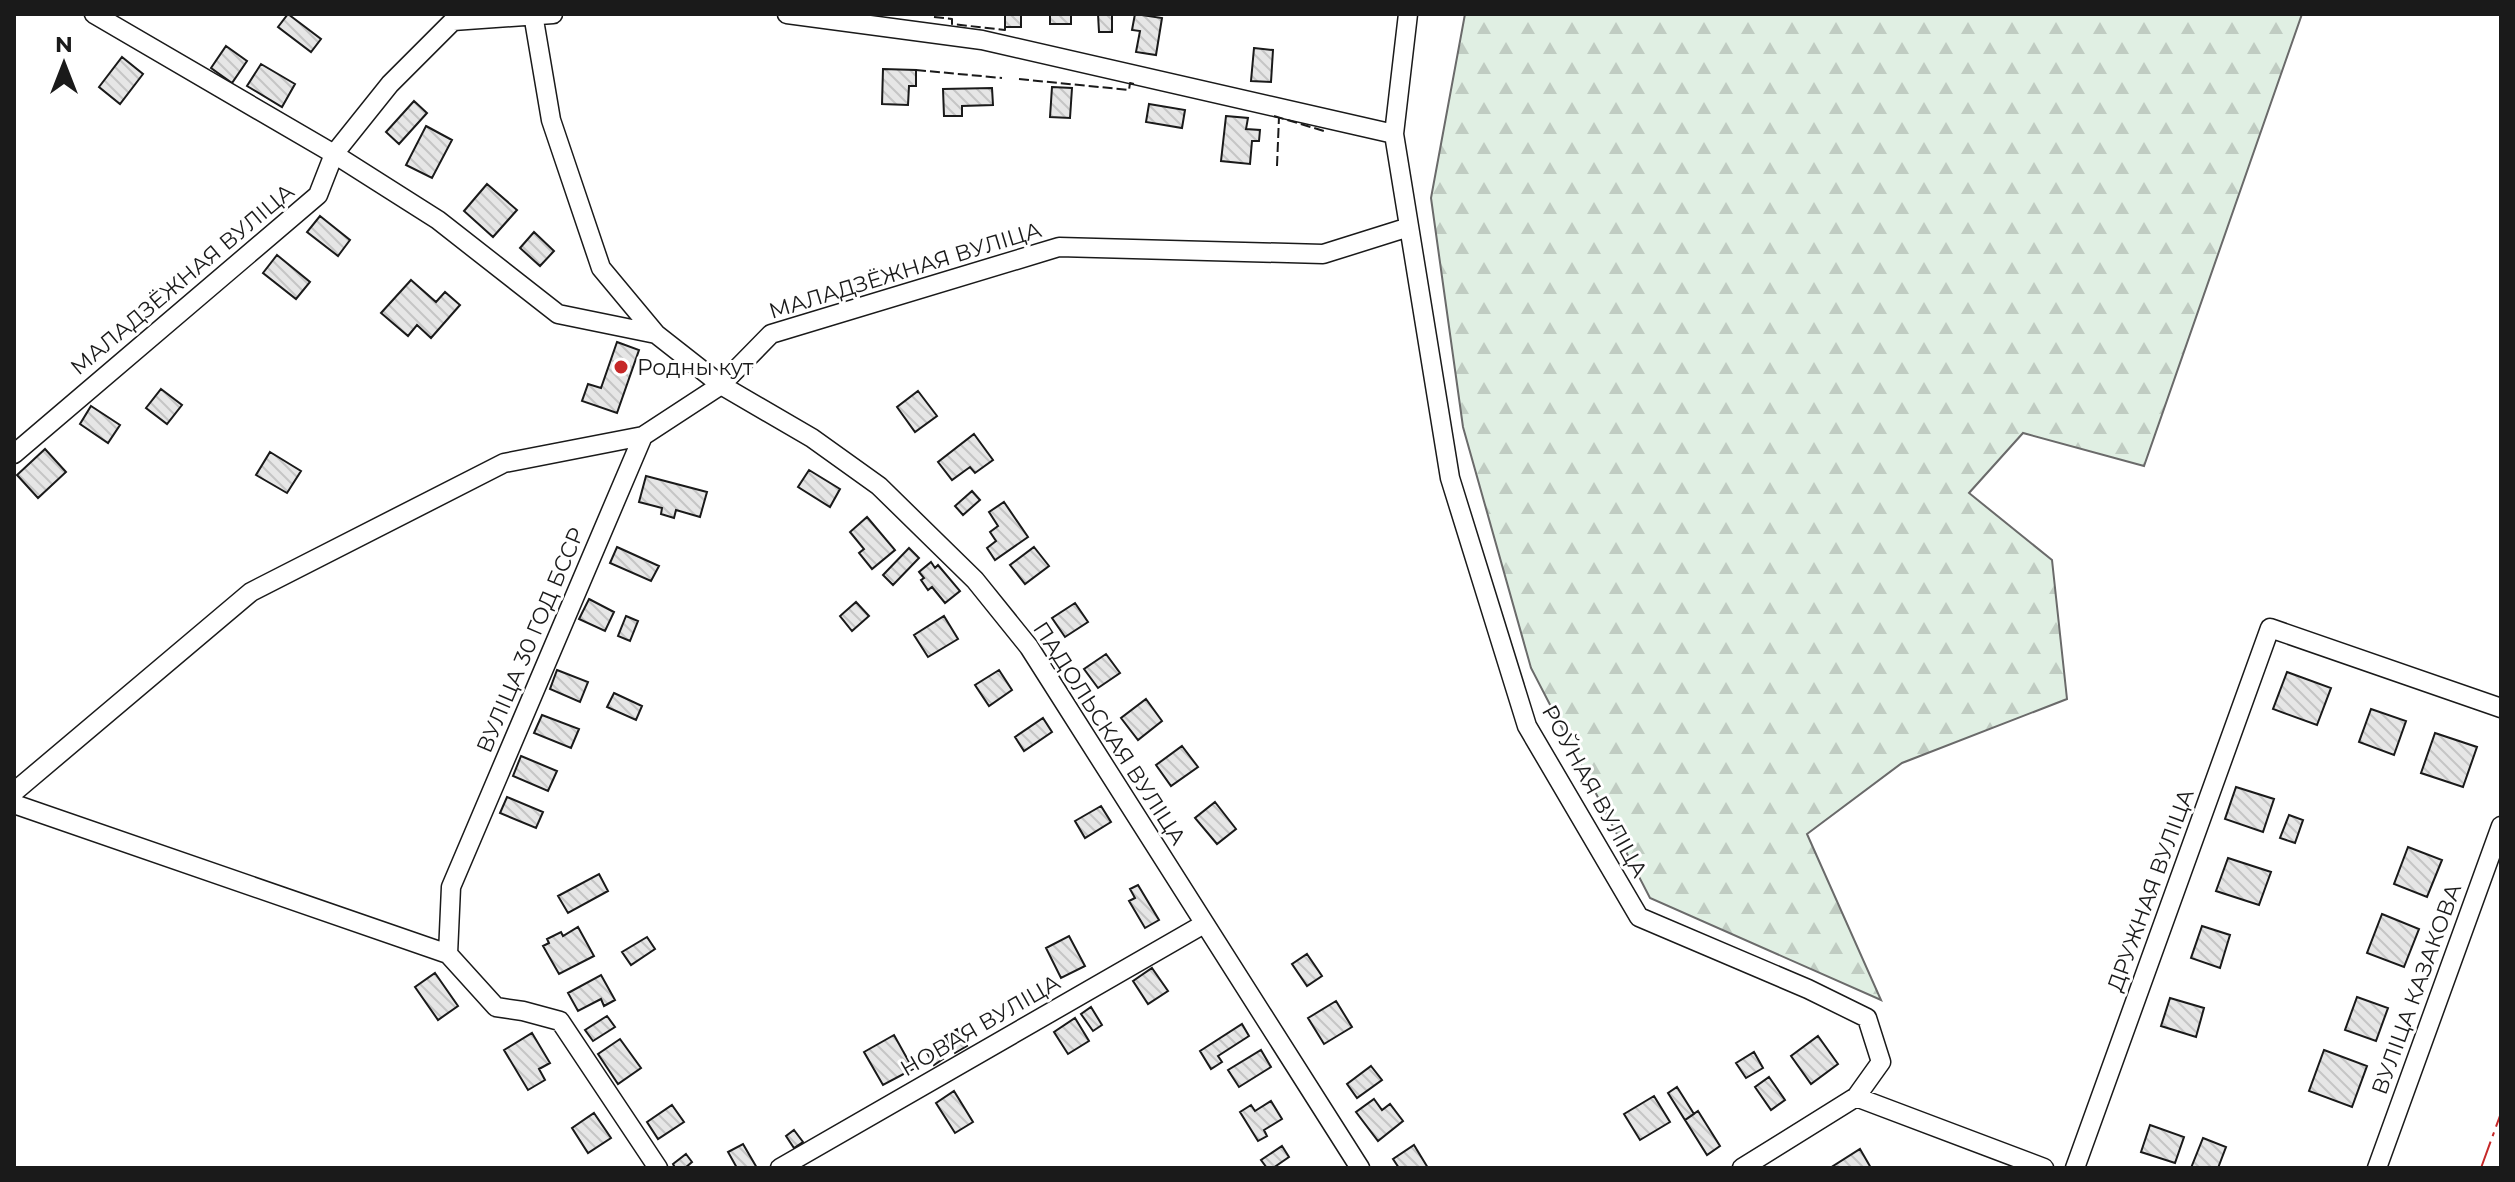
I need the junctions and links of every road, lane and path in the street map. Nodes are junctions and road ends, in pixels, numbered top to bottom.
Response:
1 (94, 14) edge
2 (553, 14) edge
3 (787, 14) edge
4 (1408, 14) edge
5 (533, 15) edge
6 (1394, 134) junction
7 (334, 154) junction
8 (1409, 227) junction
9 (656, 334) junction
10 (721, 385) junction
11 (643, 436) junction
12 (14, 454) edge
13 (2501, 708) edge
14 (14, 792) edge
15 (14, 804) edge
16 (2501, 826) edge
17 (1204, 924) junction
18 (448, 954) junction
19 (1856, 1097) junction
20 (658, 1168) edge
21 (780, 1168) edge
22 (1360, 1168) edge
23 (1742, 1168) edge
24 (2044, 1168) edge
25 (2075, 1168) edge
26 (2377, 1168) edge

1 - 7 street, ПАДОЛЬСКАЯ ВУЛІЦА
2 - 5 street, МАЛАДЗЁЖНАЯ ВУЛІЦА
3 - 6 street
4 - 6 street
5 - 7 street, МАЛАДЗЁЖНАЯ ВУЛІЦА
5 - 9 street
6 - 8 street
7 - 9 street, ПАДОЛЬСКАЯ ВУЛІЦА
7 - 12 street, МАЛАДЗЁЖНАЯ ВУЛІЦА
8 - 10 street, МАЛАДЗЁЖНАЯ ВУЛІЦА
8 - 19 street, РОЎНАЯ ВУЛІЦА
9 - 10 street, ПАДОЛЬСКАЯ ВУЛІЦА
10 - 11 street
10 - 17 street, ПАДОЛЬСКАЯ ВУЛІЦА
11 - 14 street
11 - 18 street, ВУЛІЦА 30 ГОД БССР
13 - 25 street, ДРУЖНАЯ ВУЛІЦА
15 - 18 street
16 - 26 street, ВУЛІЦА КАЗАКОВА
17 - 21 street, НОВАЯ ВУЛІЦА
17 - 22 street, ПАДОЛЬСКАЯ ВУЛІЦА
18 - 20 street
19 - 23 street, РОЎНАЯ ВУЛІЦА
19 - 24 street

